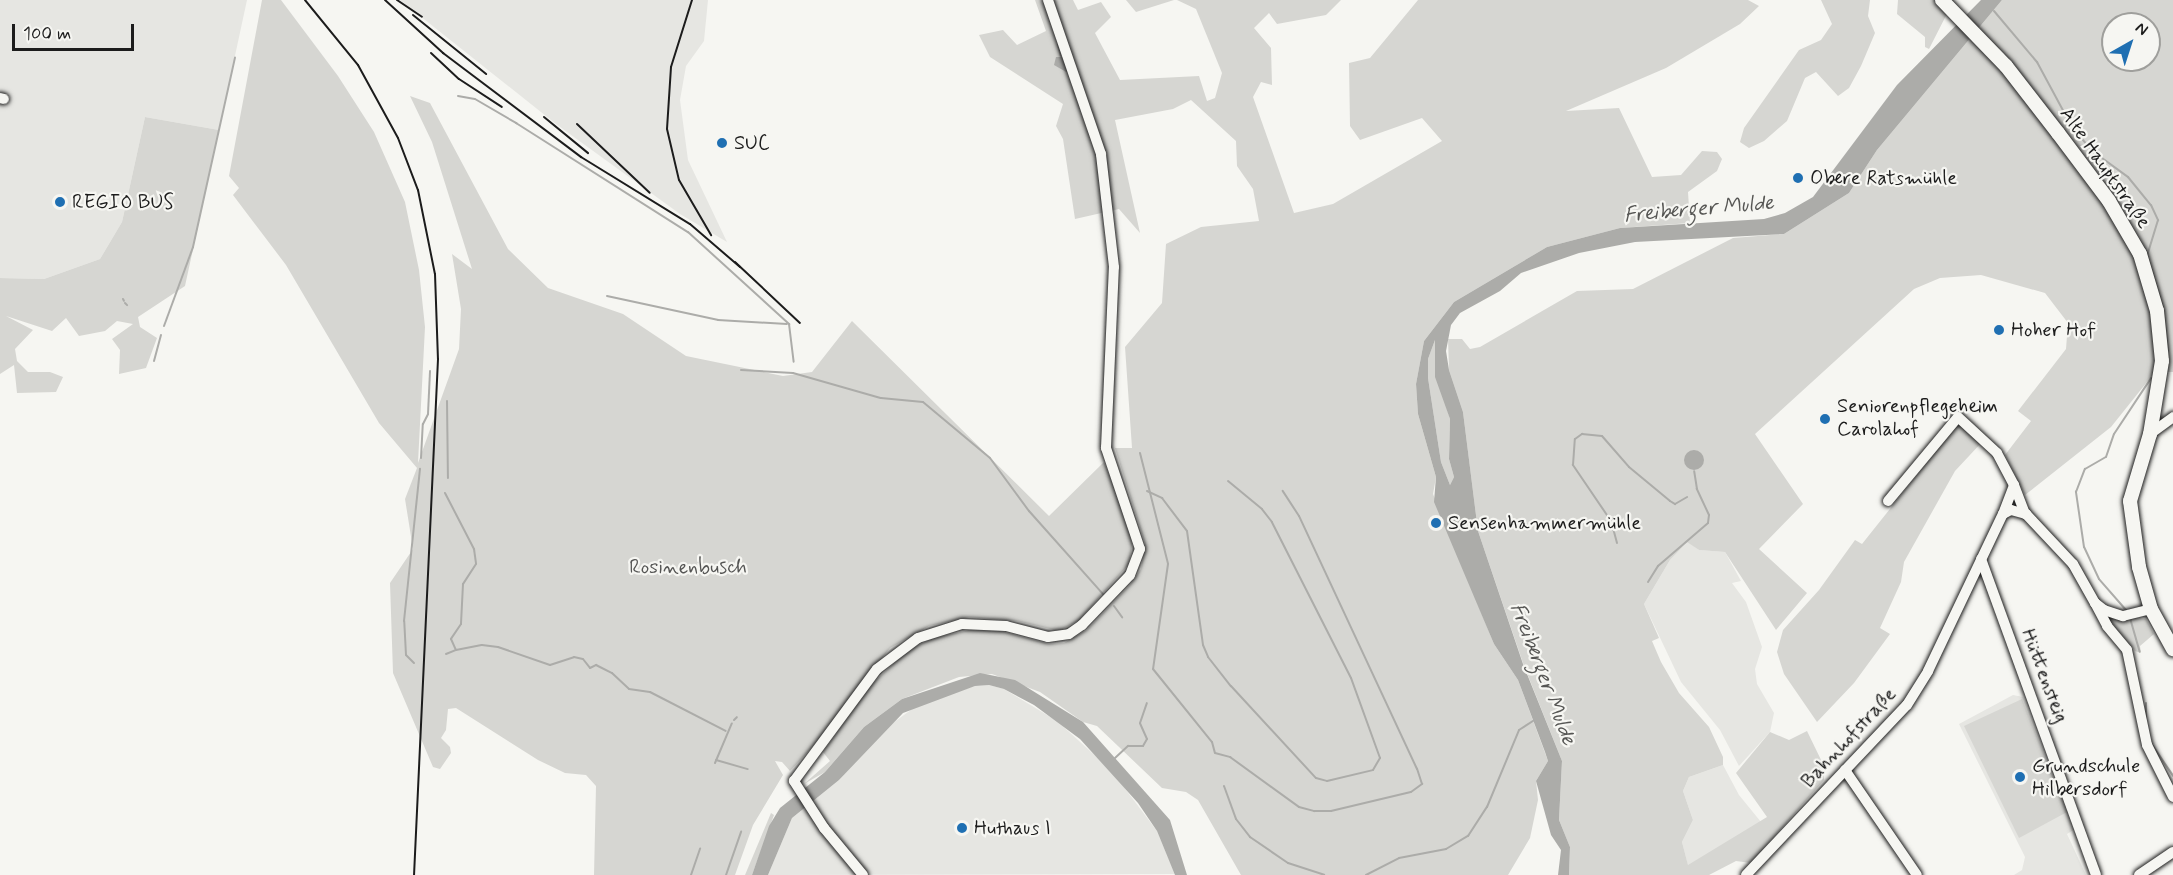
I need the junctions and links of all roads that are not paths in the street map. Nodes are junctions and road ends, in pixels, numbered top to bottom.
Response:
1 (1048, 0) edge
2 (1942, 0) edge
3 (2173, 417) edge
4 (2150, 434) junction
5 (2014, 485) junction
6 (1888, 501) dead end
7 (2004, 514) junction
8 (2026, 514) junction
9 (1981, 559) junction
10 (2095, 603) junction
11 (2151, 609) junction
12 (2173, 649) edge
13 (1845, 770) junction
14 (2173, 797) edge
15 (2173, 852) edge
16 (863, 875) edge
17 (1746, 875) edge
18 (1917, 875) edge
19 (2096, 875) edge
20 (2139, 875) edge

1 - 16 street
2 - 4 main road, Alte Hauptstraße
3 - 4 street
4 - 11 main road, Alte Hauptstraße
5 - 6 street
5 - 7 street, Bahnhofstraße
5 - 8 street
7 - 8 street
7 - 9 street, Bahnhofstraße
8 - 10 street
9 - 13 street, Bahnhofstraße
9 - 19 street, Hüttensteig
10 - 11 street
10 - 14 street
11 - 12 main road, Alte Hauptstraße
13 - 17 street, Bahnhofstraße
13 - 18 street
15 - 20 street

